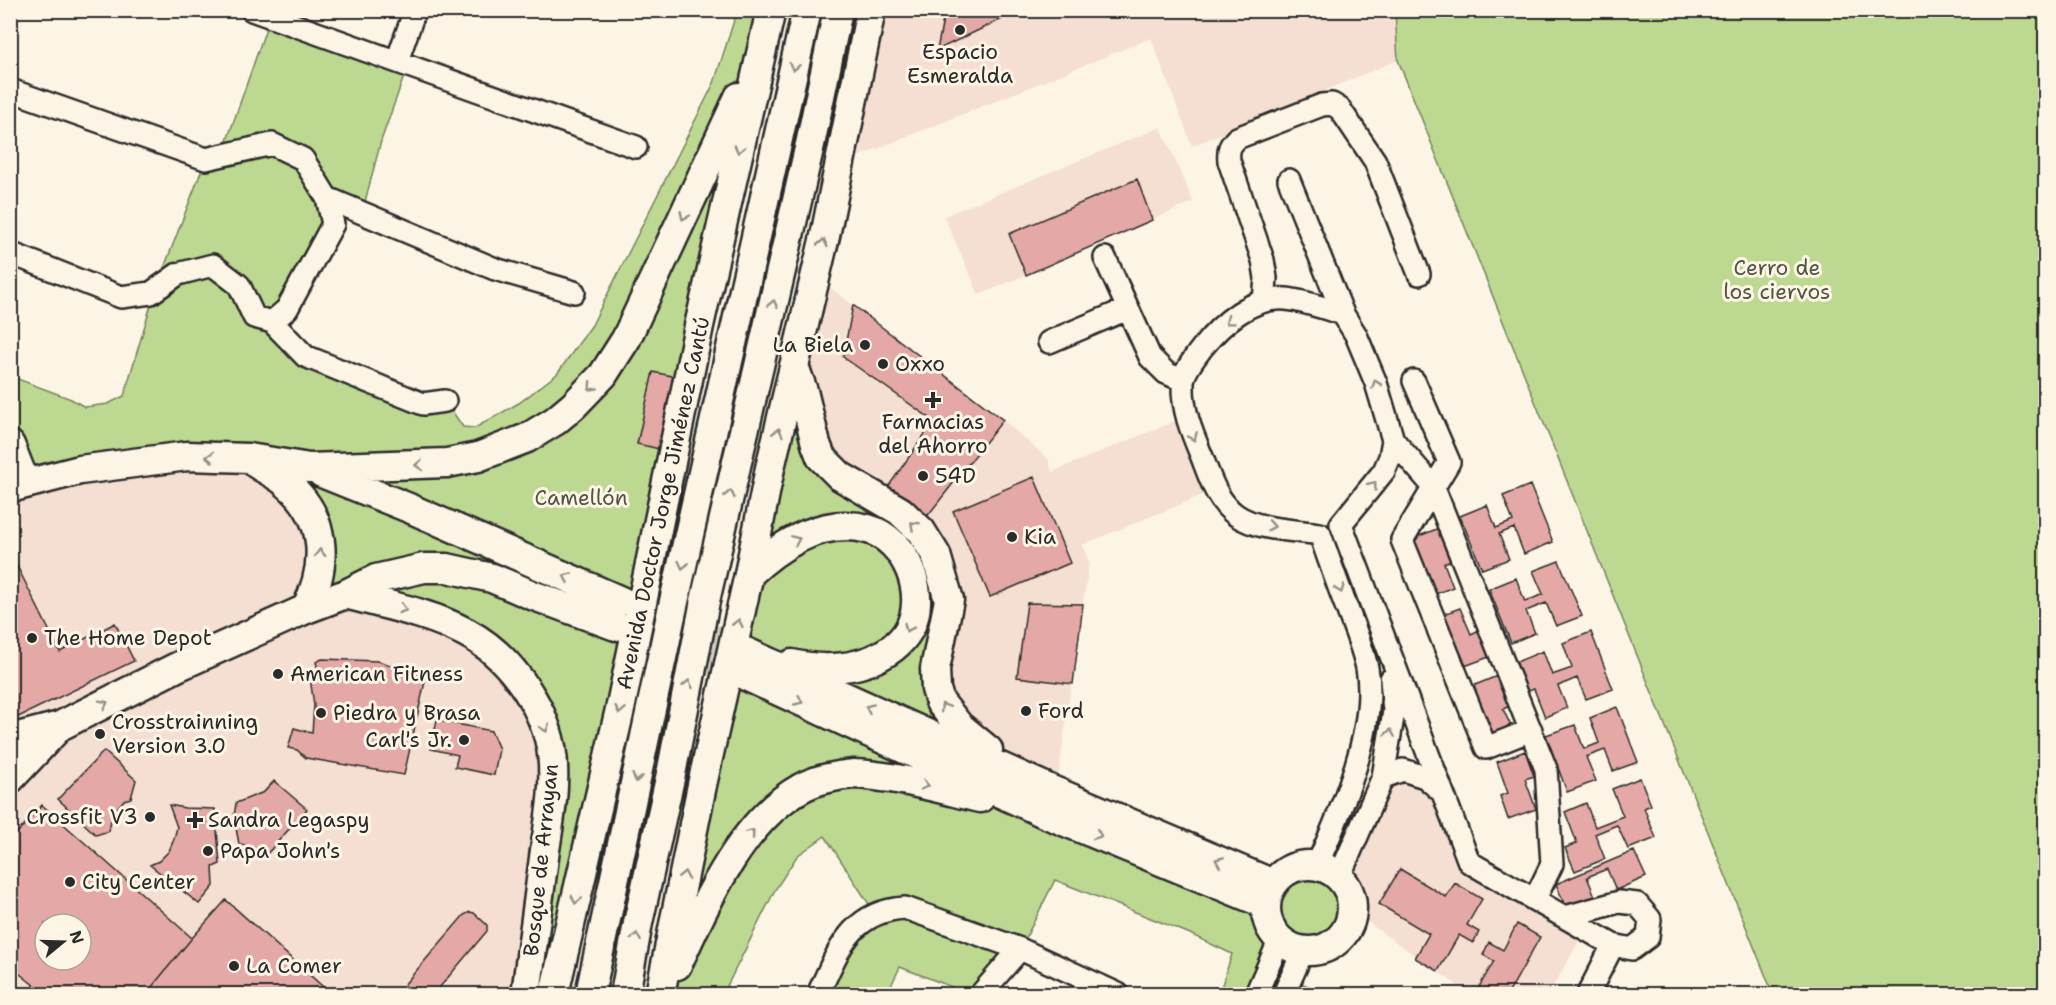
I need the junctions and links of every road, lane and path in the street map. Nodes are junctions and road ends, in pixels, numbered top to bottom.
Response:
1 (252, 10) edge
2 (415, 10) edge
3 (771, 10) edge
4 (807, 10) edge
5 (838, 10) edge
6 (871, 10) edge
7 (762, 49) junction
8 (397, 61) junction
9 (10, 90) edge
10 (636, 147) dead end
11 (1289, 180) dead end
12 (327, 198) junction
13 (10, 253) edge
14 (1105, 258) dead end
15 (1419, 274) dead end
16 (574, 292) dead end
17 (1264, 301) junction
18 (1127, 309) junction
19 (1343, 314) junction
20 (272, 321) junction
21 (734, 338) junction
22 (1049, 342) dead end
23 (794, 366) junction
24 (1182, 380) junction
25 (1414, 381) dead end
26 (445, 401) dead end
27 (1393, 440) junction
28 (10, 445) edge
29 (249, 458) junction
30 (309, 468) junction
31 (18, 486) edge
32 (1433, 486) junction
33 (665, 491) junction
34 (1349, 545) junction
35 (1326, 554) junction
36 (750, 574) junction
37 (346, 594) junction
38 (306, 609) junction
39 (1389, 655) junction
40 (60, 726) junction
41 (1531, 730) junction
42 (10, 739) edge
43 (10, 779) edge
44 (1381, 782) junction
45 (1442, 793) junction
46 (1050, 803) junction
47 (1329, 870) junction
48 (1269, 894) junction
49 (1535, 899) junction
50 (1565, 917) junction
51 (1613, 945) junction
52 (1020, 949) junction
53 (1284, 950) junction
54 (1288, 989) edge
55 (526, 994) edge
56 (554, 994) edge
57 (590, 994) edge
58 (625, 994) edge
59 (662, 994) edge
60 (818, 994) edge
61 (981, 994) edge
62 (1118, 994) edge
63 (1256, 994) edge
64 (1264, 994) edge
65 (1588, 994) edge

1 - 8 street
2 - 8 street
3 - 7 street, Avenida Doctor Jorge Jiménez Cantú
4 -> 21 street, Avenida Doctor Jorge Jiménez Cantú
58 -> 5 street
23 -> 6 street
7 -> 30 street
7 -> 33 street, Avenida Doctor Jorge Jiménez Cantú
8 - 10 street
9 - 12 street
11 - 19 street
12 - 16 street
12 - 20 street
13 - 20 street
14 - 18 street
15 - 17 street
17 - 19 street
17 -> 24 street
18 - 22 street
18 - 24 street
27 -> 19 street
20 - 26 street
21 - 33 street
21 -> 57 street, Avenida Doctor Jorge Jiménez Cantú
36 -> 23 street
46 -> 23 street
24 -> 35 street
25 - 32 street
27 - 32 street
34 -> 27 street
28 - 31 street
29 - 30 street
29 -> 31 street
38 -> 29 street
37 -> 30 street
32 - 41 street
32 - 41 street
33 -> 56 street, Avenida Doctor Jorge Jiménez Cantú
34 - 35 street
34 - 39 street
35 -> 47 street
36 -> 46 street
59 -> 36 street
37 - 38 street
37 -> 55 street, Bosque de Arrayan
40 -> 38 street
44 -> 39 street
39 - 45 street
40 - 42 street
40 - 43 street
41 - 49 street
44 - 45 street
44 - 47 street
45 - 49 street
46 - 48 street
59 -> 46 street
47 - 48 street
47 - 53 street
48 - 53 street
49 - 50 street
50 - 51 street
50 - 51 street
51 - 65 street
52 - 60 street
52 - 61 street
52 - 62 street
53 - 54 street
53 - 63 street
53 - 64 street

